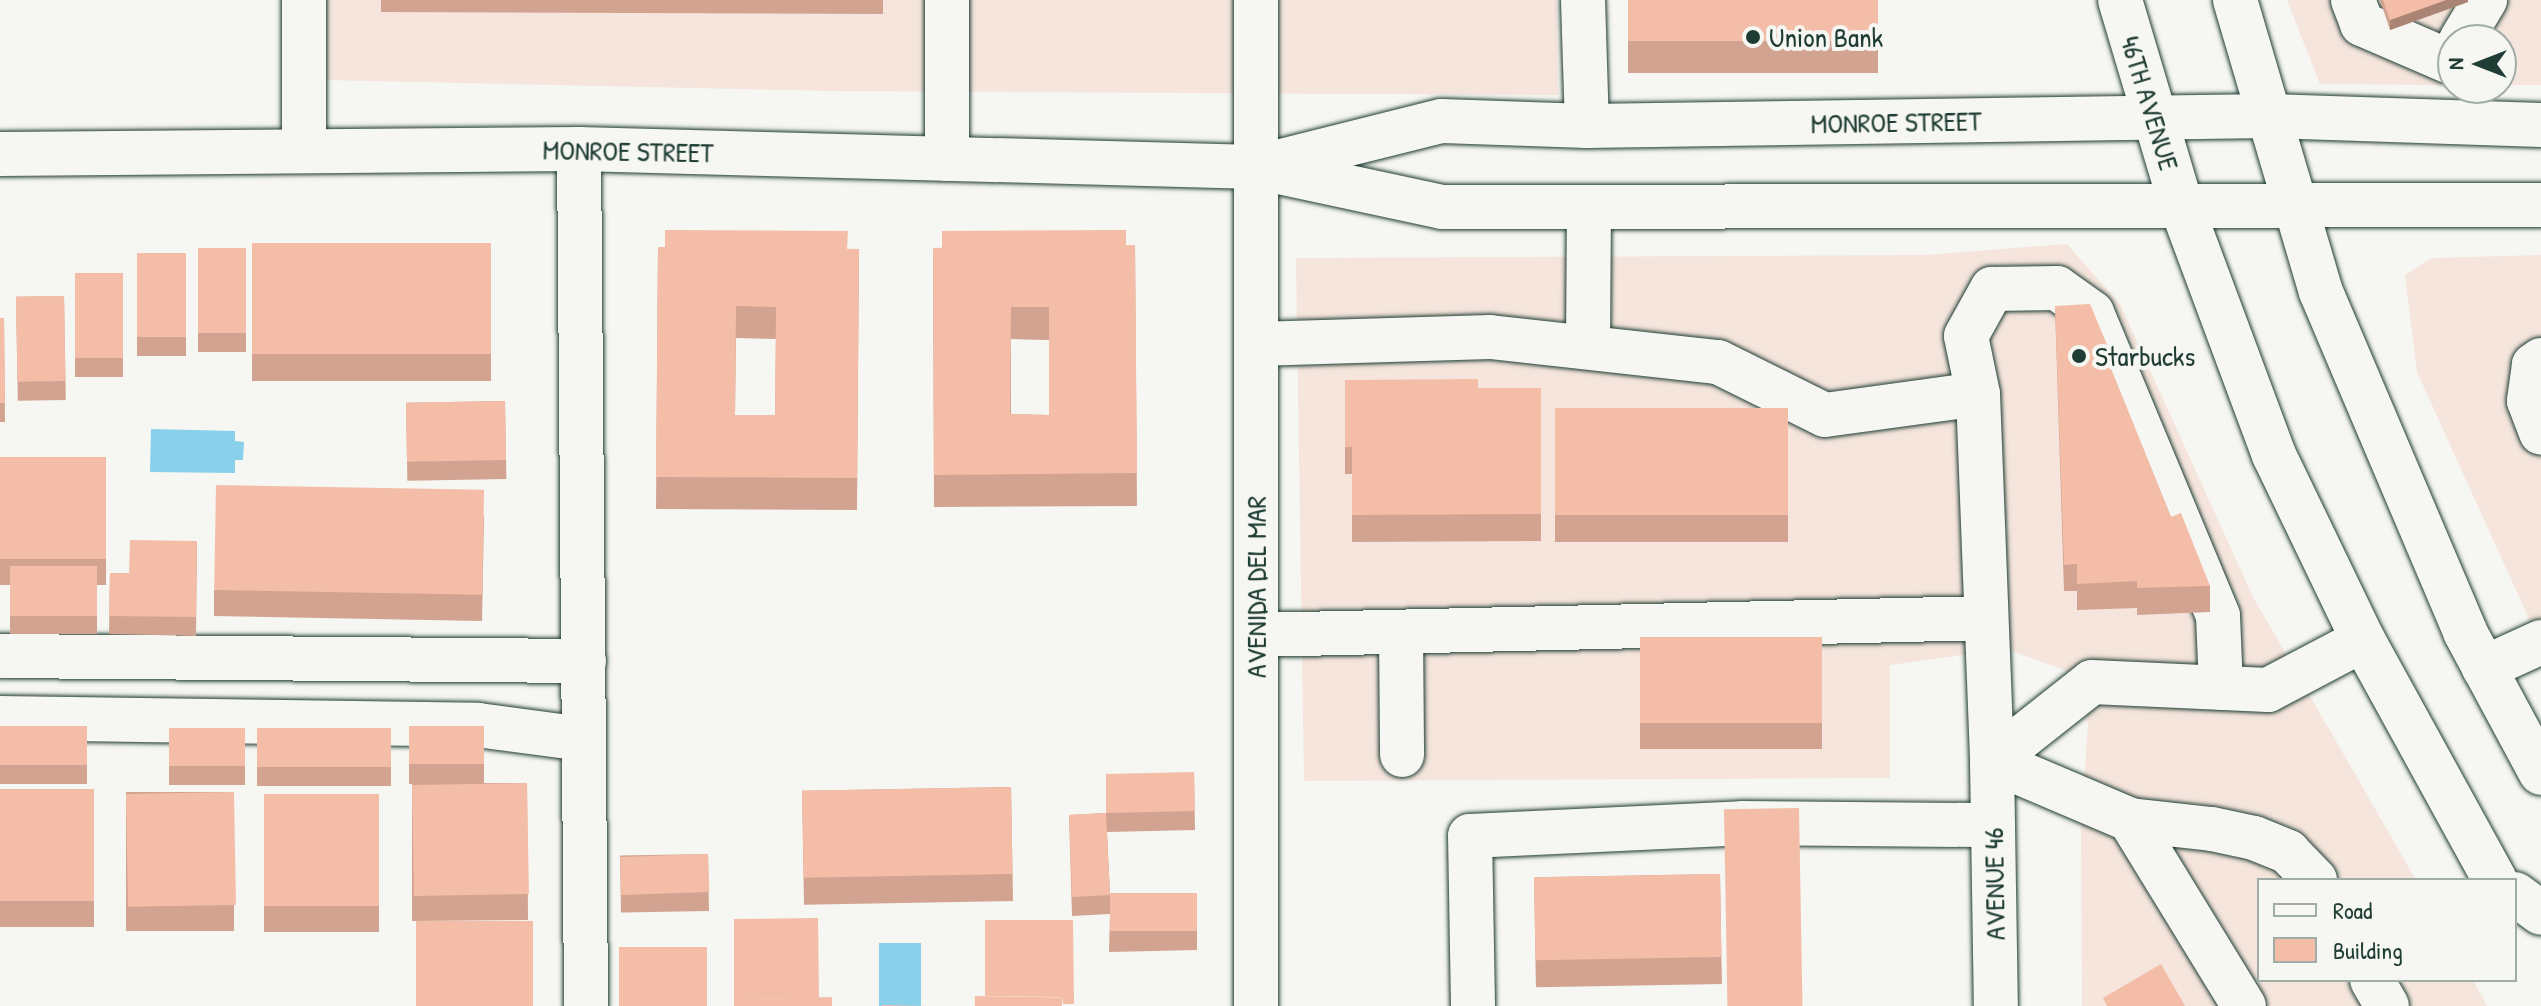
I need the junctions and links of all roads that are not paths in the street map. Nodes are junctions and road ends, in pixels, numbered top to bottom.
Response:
1 (304, 0) edge
2 (947, 0) edge
3 (1256, 0) edge
4 (1583, 0) edge
5 (2120, 0) edge
6 (2485, 0) edge
7 (2240, 1) edge
8 (2367, 13) edge
9 (2471, 24) edge
10 (2437, 44) edge
11 (2454, 104) edge
12 (2270, 116) junction
13 (2153, 118) junction
14 (2454, 122) junction
15 (2541, 125) edge
16 (1587, 126) junction
17 (579, 149) junction
18 (304, 151) junction
19 (0, 154) edge
20 (947, 159) junction
21 (1256, 167) junction
22 (2181, 205) junction
23 (2295, 205) junction
24 (2541, 205) edge
25 (1589, 207) junction
26 (1256, 344) junction
27 (1588, 347) junction
28 (2541, 360) edge
29 (1978, 394) junction
30 (2541, 433) edge
31 (1986, 618) junction
32 (1401, 632) junction
33 (1256, 635) junction
34 (2363, 640) junction
35 (2541, 642) edge
36 (0, 656) edge
37 (584, 661) junction
38 (2484, 668) junction
39 (2221, 688) junction
40 (0, 718) edge
41 (583, 739) junction
42 (1402, 755) dead end
43 (1992, 761) junction
44 (2541, 773) edge
45 (2130, 820) junction
46 (1993, 825) junction
47 (2313, 878) edge
48 (2494, 878) edge
49 (2517, 895) edge
50 (2541, 913) edge
51 (2373, 982) edge
52 (586, 1006) edge
53 (1256, 1006) edge
54 (1473, 1006) edge
55 (1996, 1006) edge
56 (2244, 1006) edge
57 (2387, 1006) edge

1 - 18 main road
2 - 20 main road
3 - 21 main road, AVENIDA DEL MAR
4 - 16 main road
5 - 13 main road, 46TH AVENUE
6 - 9 main road
7 - 12 main road
8 - 10 main road
11 - 14 main road
12 - 13 main road, MONROE STREET
12 - 14 main road, MONROE STREET
12 - 23 main road
13 - 16 main road, MONROE STREET
13 - 22 main road, 46TH AVENUE
14 - 15 main road, MONROE STREET
16 - 21 main road, MONROE STREET
17 - 18 main road, MONROE STREET
17 - 20 main road, MONROE STREET
17 - 37 main road
18 - 19 main road, MONROE STREET
20 - 21 main road, MONROE STREET
21 - 25 main road, MONROE STREET
21 - 26 main road, AVENIDA DEL MAR
22 - 23 main road, MONROE STREET
22 - 25 main road, MONROE STREET
22 - 34 main road, 46TH AVENUE
23 - 24 main road, MONROE STREET
23 - 38 main road
25 - 27 main road
26 - 27 main road
26 - 33 main road, AVENIDA DEL MAR
27 - 29 main road
28 - 30 main road
29 - 31 main road, AVENUE 46
29 - 39 main road, AVENUE 46
31 - 32 main road
31 - 43 main road, AVENUE 46
32 - 33 main road
32 - 42 main road
33 - 53 main road, AVENIDA DEL MAR
34 - 39 main road
34 - 48 main road, 46TH AVENUE
35 - 38 main road
36 - 37 main road
37 - 41 main road
38 - 44 main road
39 - 43 main road
40 - 41 main road
41 - 52 main road
43 - 45 main road
43 - 46 main road, AVENUE 46
45 - 47 main road
45 - 56 main road
46 - 54 main road
46 - 55 main road, AVENUE 46
49 - 50 main road
51 - 57 main road

